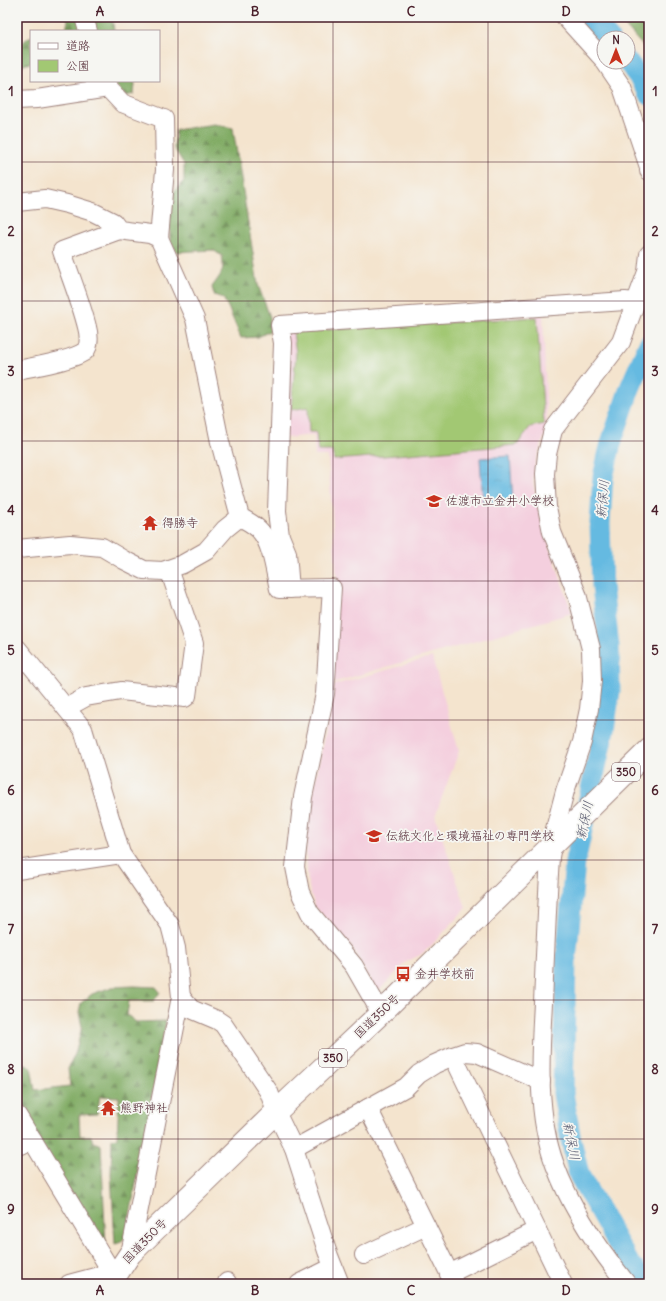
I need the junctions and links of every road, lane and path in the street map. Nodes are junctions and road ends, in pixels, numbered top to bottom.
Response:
1 (84, 17) edge
2 (565, 17) edge
3 (88, 30) edge
4 (596, 51) edge
5 (611, 70) edge
6 (106, 85) edge
7 (17, 100) edge
8 (649, 171) edge
9 (17, 202) edge
10 (119, 230) junction
11 (159, 238) junction
12 (649, 254) edge
13 (636, 302) junction
14 (17, 370) edge
15 (240, 518) junction
16 (17, 549) edge
17 (169, 569) junction
18 (290, 589) junction
19 (17, 648) edge
20 (66, 708) junction
21 (649, 750) edge
22 (556, 840) junction
23 (121, 854) junction
24 (17, 870) edge
25 (181, 997) junction
26 (381, 1013) junction
27 (453, 1056) junction
28 (541, 1081) junction
29 (368, 1108) junction
30 (276, 1112) junction
31 (17, 1115) edge
32 (25, 1143) edge
33 (294, 1149) junction
34 (426, 1226) junction
35 (538, 1230) junction
36 (130, 1254) junction
37 (364, 1255) dead end
38 (333, 1268) junction
39 (449, 1280) edge
40 (68, 1284) edge
41 (110, 1284) edge
42 (299, 1284) edge
43 (340, 1284) edge
44 (563, 1284) edge
45 (627, 1284) edge

1 - 3 street
2 - 4 street
5 - 8 street
6 - 7 street
6 - 11 street
9 - 10 street
10 - 11 street
10 - 14 street
11 - 15 street
12 - 13 street
13 - 18 street
13 - 22 street
15 - 17 street
15 - 18 street
16 - 17 street
17 - 20 street
18 - 26 street
19 - 20 street
20 - 23 street
21 - 22 highway, 国道350号 / 350
22 - 26 highway, 国道350号 / 350
22 - 28 street
23 - 24 street
23 - 25 street
25 - 30 street
25 - 36 street
26 - 30 highway, 国道350号 / 350
27 - 28 street
27 - 29 street
27 - 35 street
28 - 45 street
29 - 33 street
29 - 34 street
30 - 33 street
30 - 36 highway, 国道350号 / 350
31 - 32 street
32 - 41 street
33 - 38 street
34 - 37 street
34 - 39 street
35 - 39 street
35 - 44 street
36 - 41 highway, 国道350号 / 350
38 - 42 street
38 - 43 street
40 - 41 street

